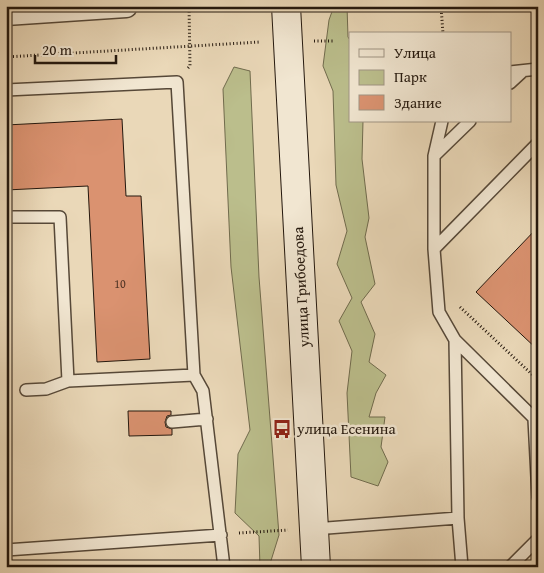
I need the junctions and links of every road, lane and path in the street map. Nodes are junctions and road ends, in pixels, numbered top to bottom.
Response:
1 (126, 6) edge
2 (189, 6) edge
3 (286, 6) edge
4 (441, 6) edge
5 (6, 14) edge
6 (443, 32) edge
7 (288, 41) junction
8 (334, 41) dead end
9 (189, 46) junction
10 (6, 57) edge
11 (190, 66) dead end
12 (538, 70) edge
13 (523, 71) junction
14 (512, 72) edge
15 (512, 81) edge
16 (6, 90) edge
17 (442, 122) edge
18 (469, 122) edge
19 (538, 143) edge
20 (434, 156) junction
21 (6, 217) edge
22 (434, 248) junction
23 (457, 304) dead end
24 (455, 340) junction
25 (194, 375) junction
26 (538, 380) edge
27 (68, 381) junction
28 (26, 390) dead end
29 (206, 419) junction
30 (536, 420) edge
31 (172, 422) dead end
32 (538, 497) edge
33 (458, 518) junction
34 (314, 528) junction
35 (236, 533) dead end
36 (221, 535) junction
37 (538, 539) edge
38 (6, 550) edge
39 (224, 567) edge
40 (316, 567) edge
41 (462, 567) edge
42 (510, 567) edge

1 - 5 street
2 - 9 path
3 - 7 main road, улица Грибоедова
4 - 6 path
7 - 8 path
7 - 9 path
7 - 34 main road, улица Грибоедова
9 - 10 path
9 - 11 path
12 - 13 lane
13 - 14 lane
13 - 15 lane
16 - 25 lane
17 - 20 lane
18 - 20 lane
19 - 22 lane
20 - 22 lane
21 - 27 lane
22 - 24 lane
23 - 26 path
24 - 30 lane
24 - 33 lane
25 - 27 lane
25 - 29 lane
27 - 28 lane
29 - 31 lane
29 - 36 lane
30 - 32 lane
33 - 34 lane
33 - 41 lane
34 - 35 path
34 - 40 main road, улица Грибоедова
36 - 38 lane
36 - 39 lane
37 - 42 lane

